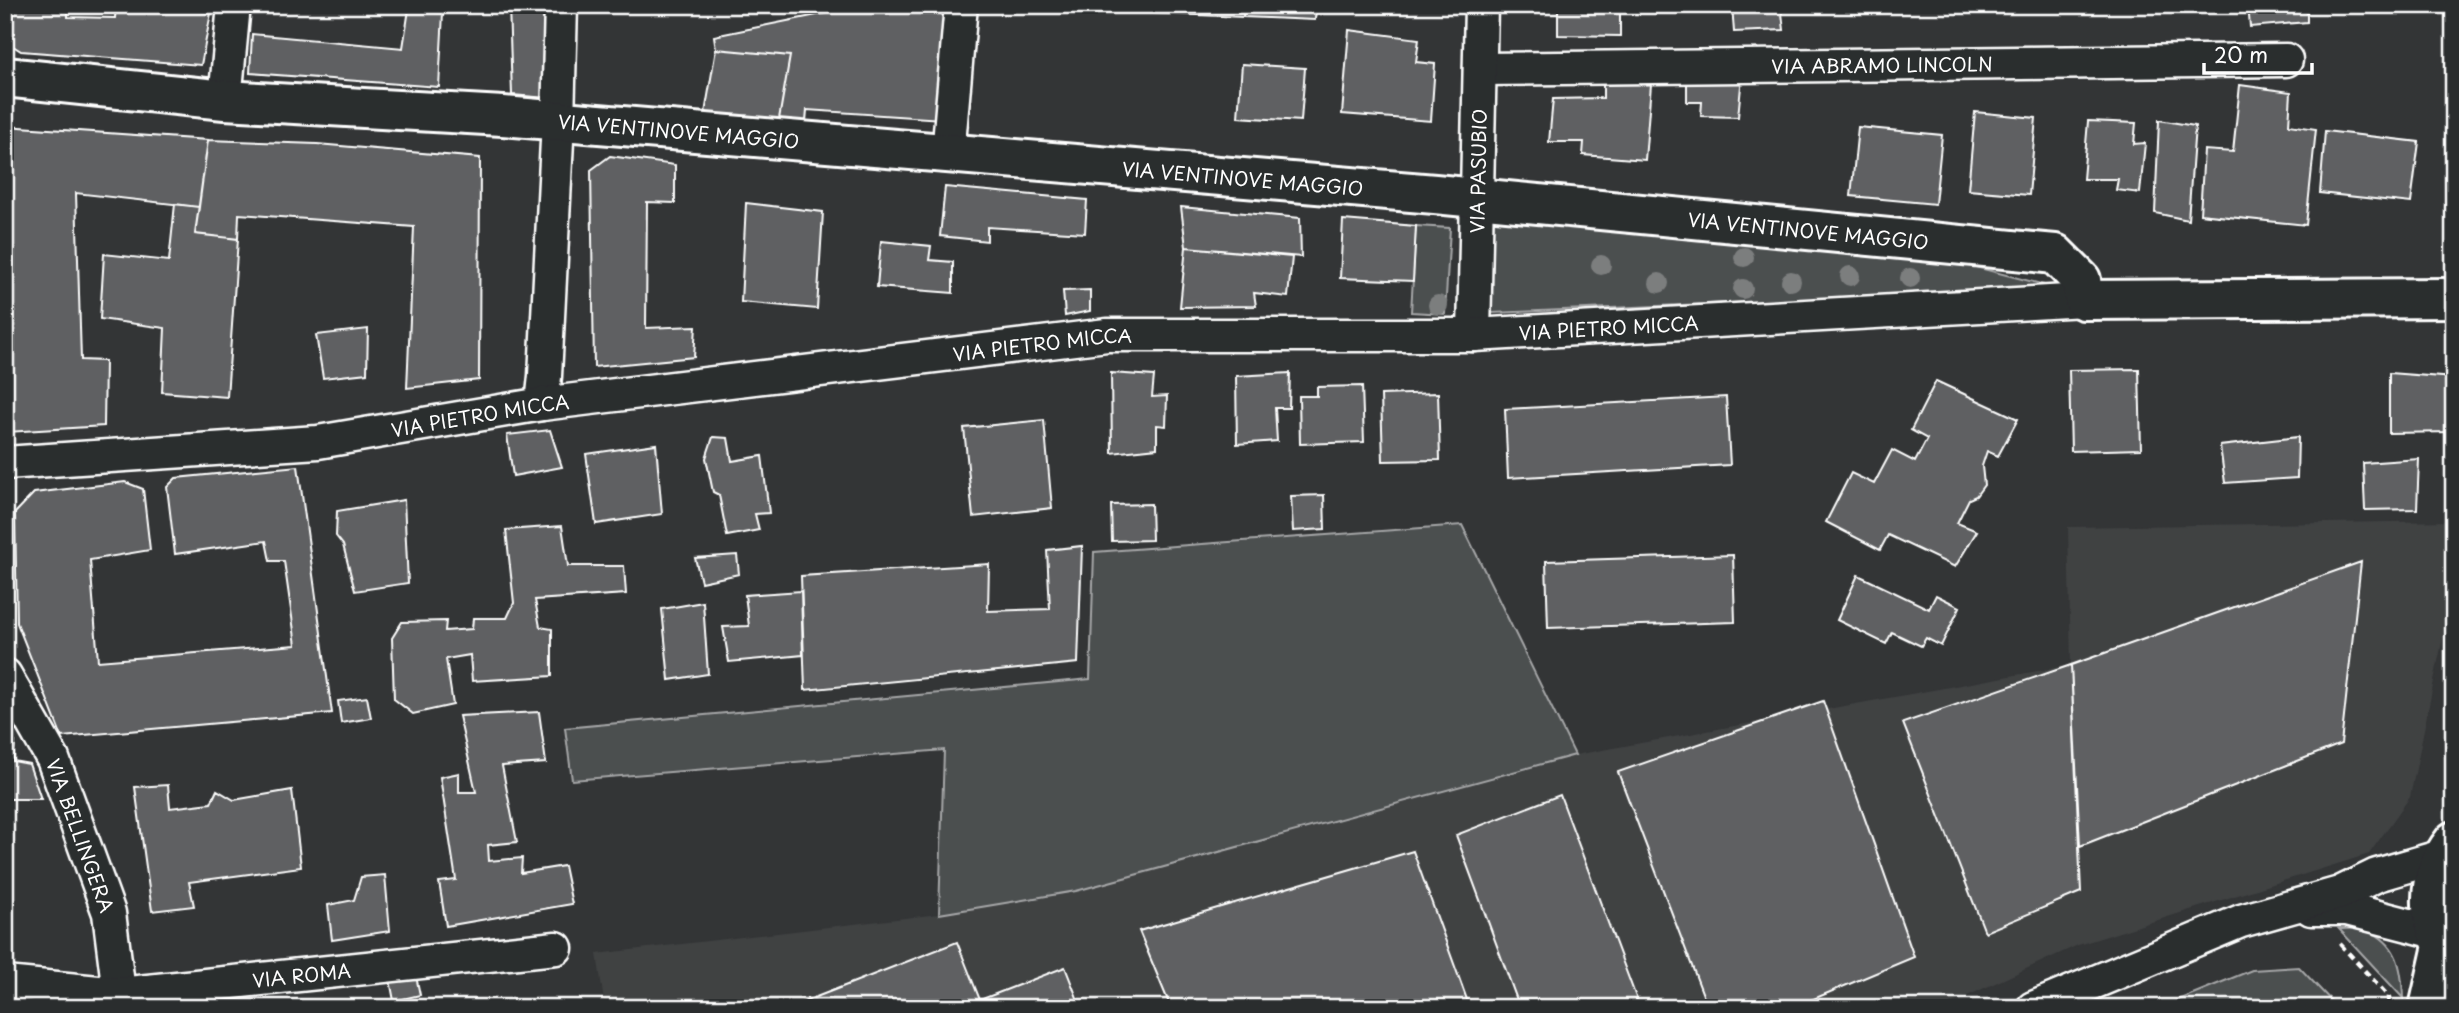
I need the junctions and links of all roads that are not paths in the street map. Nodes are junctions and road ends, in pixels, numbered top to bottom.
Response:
1 (234, 5) edge
2 (561, 5) edge
3 (961, 5) edge
4 (1480, 5) edge
5 (2286, 60) dead end
6 (1480, 69) junction
7 (5, 77) edge
8 (225, 100) junction
9 (558, 121) junction
10 (948, 155) junction
11 (1476, 199) junction
12 (2454, 298) edge
13 (2084, 300) junction
14 (1474, 335) junction
15 (542, 404) junction
16 (5, 463) edge
17 (5, 675) edge
18 (2448, 849) edge
19 (2288, 908) junction
20 (2444, 946) edge
21 (556, 948) dead end
22 (5, 983) edge
23 (120, 1001) edge
24 (2033, 1008) edge
25 (2429, 1008) edge

1 - 8 street
2 - 9 street
3 - 10 street
4 - 6 street, VIA PASUBIO
5 - 6 street, VIA ABRAMO LINCOLN
6 - 11 street, VIA PASUBIO
7 - 8 street, VIA VENTINOVE MAGGIO
8 - 9 street, VIA VENTINOVE MAGGIO
9 - 10 street, VIA VENTINOVE MAGGIO
9 - 15 street
10 - 11 street, VIA VENTINOVE MAGGIO
11 - 13 street, VIA VENTINOVE MAGGIO
11 - 14 street, VIA PASUBIO
12 - 13 street
13 - 14 street, VIA PIETRO MICCA
14 - 15 street, VIA PIETRO MICCA
15 - 16 street, VIA PIETRO MICCA
17 - 23 street, VIA BELLINGERA
18 - 19 street
18 - 20 street
19 - 20 street
19 - 24 street
20 - 25 street
21 - 23 street, VIA ROMA
22 - 23 street, VIA ROMA

